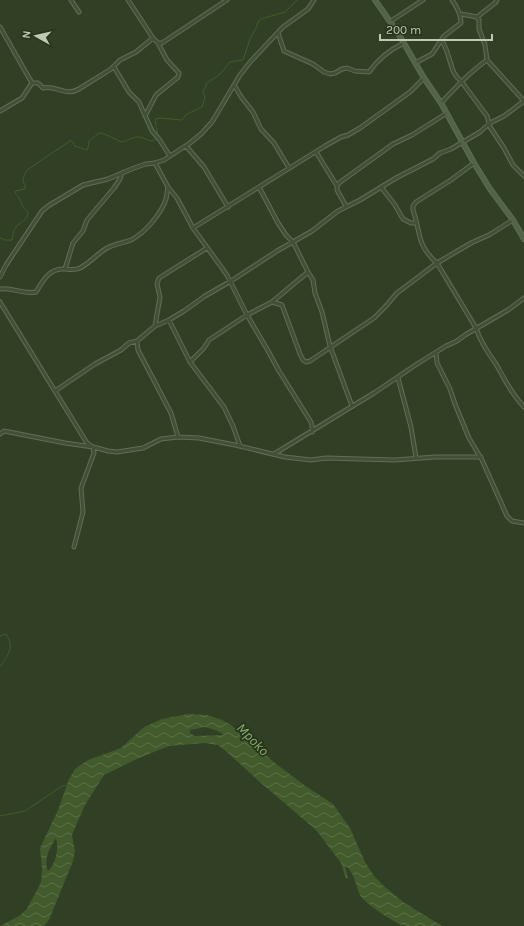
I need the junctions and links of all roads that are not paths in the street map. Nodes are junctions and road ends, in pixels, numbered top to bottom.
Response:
1 (71, 0) edge
2 (128, 0) edge
3 (227, 0) edge
4 (314, 0) edge
5 (375, 0) edge
6 (423, 0) edge
7 (452, 0) edge
8 (497, 0) edge
9 (79, 12) dead end
10 (461, 14) junction
11 (477, 17) junction
12 (390, 21) junction
13 (0, 27) edge
14 (278, 33) junction
15 (153, 38) junction
16 (442, 39) junction
17 (158, 43) junction
18 (404, 43) junction
19 (487, 60) junction
20 (415, 63) junction
21 (114, 67) junction
22 (424, 78) junction
23 (461, 81) junction
24 (32, 82) junction
25 (234, 85) junction
26 (523, 102) edge
27 (441, 103) junction
28 (524, 107) edge
29 (0, 111) edge
30 (447, 113) junction
31 (145, 116) junction
32 (490, 123) junction
33 (462, 142) junction
34 (186, 146) junction
35 (316, 152) junction
36 (170, 156) junction
37 (154, 163) junction
38 (474, 163) junction
39 (289, 168) junction
40 (122, 172) junction
41 (523, 172) edge
42 (524, 176) edge
43 (259, 186) junction
44 (337, 186) junction
45 (168, 187) junction
46 (381, 187) junction
47 (346, 206) junction
48 (228, 207) junction
49 (513, 220) junction
50 (416, 223) junction
51 (193, 228) junction
52 (524, 239) edge
53 (293, 242) junction
54 (207, 248) junction
55 (437, 263) junction
56 (65, 269) junction
57 (308, 272) junction
58 (0, 277) edge
59 (231, 281) junction
60 (0, 289) edge
61 (524, 298) edge
62 (0, 302) edge
63 (272, 302) junction
64 (247, 315) junction
65 (169, 320) junction
66 (155, 326) junction
67 (476, 328) junction
68 (137, 341) junction
69 (330, 348) junction
70 (436, 353) junction
71 (190, 362) junction
72 (398, 378) junction
73 (54, 390) junction
74 (352, 406) junction
75 (524, 407) edge
76 (312, 432) junction
77 (0, 434) edge
78 (178, 437) junction
79 (240, 446) junction
80 (93, 447) junction
81 (274, 454) junction
82 (481, 457) junction
83 (416, 458) junction
84 (524, 523) edge
85 (74, 547) dead end

1 - 9 street
2 - 15 street
3 - 17 street
4 - 14 street
5 - 12 street
6 - 12 street
7 - 10 street
8 - 11 street
10 - 11 street
10 - 16 street
11 - 19 street
12 - 18 street
13 - 24 street
14 - 18 street
14 - 25 street
15 - 17 street
15 - 21 street
16 - 20 street
16 - 23 street
17 - 31 street
18 - 20 street
19 - 23 street
19 - 26 street
20 - 22 street
21 - 24 street
21 - 31 street
22 - 27 street
22 - 35 street
23 - 27 street
23 - 32 street
24 - 29 street
25 - 34 street
25 - 39 street
26 - 28 street
26 - 32 street
27 - 30 street
30 - 33 street
30 - 44 street
31 - 36 street
32 - 33 street
32 - 41 street
33 - 38 street
33 - 46 street
34 - 36 street
34 - 48 street
35 - 39 street
35 - 44 street
36 - 37 street
37 - 40 street
37 - 45 street
38 - 49 street
38 - 50 street
39 - 43 street
40 - 56 street
40 - 58 street
41 - 42 street
43 - 48 street
43 - 53 street
44 - 47 street
45 - 51 street
45 - 56 street
46 - 47 street
46 - 50 street
47 - 53 street
48 - 51 street
49 - 52 street
49 - 55 street
50 - 55 street
51 - 54 street
53 - 57 street
53 - 59 street
54 - 59 street
54 - 66 street
55 - 67 street
55 - 69 street
56 - 60 street
57 - 63 street
57 - 69 street
59 - 64 street
59 - 65 street
61 - 67 street
62 - 73 street
63 - 64 street
63 - 69 street
64 - 71 street
64 - 76 street
65 - 66 street
65 - 71 street
66 - 68 street
67 - 70 street
67 - 75 street
68 - 73 street
68 - 78 street
69 - 74 street
70 - 72 street
70 - 82 street
71 - 79 street
72 - 74 street
72 - 83 street
73 - 80 street
74 - 76 street
76 - 81 street
77 - 80 street
78 - 79 street
78 - 80 street
79 - 81 street
80 - 85 street
81 - 83 street
82 - 83 street
82 - 84 street

